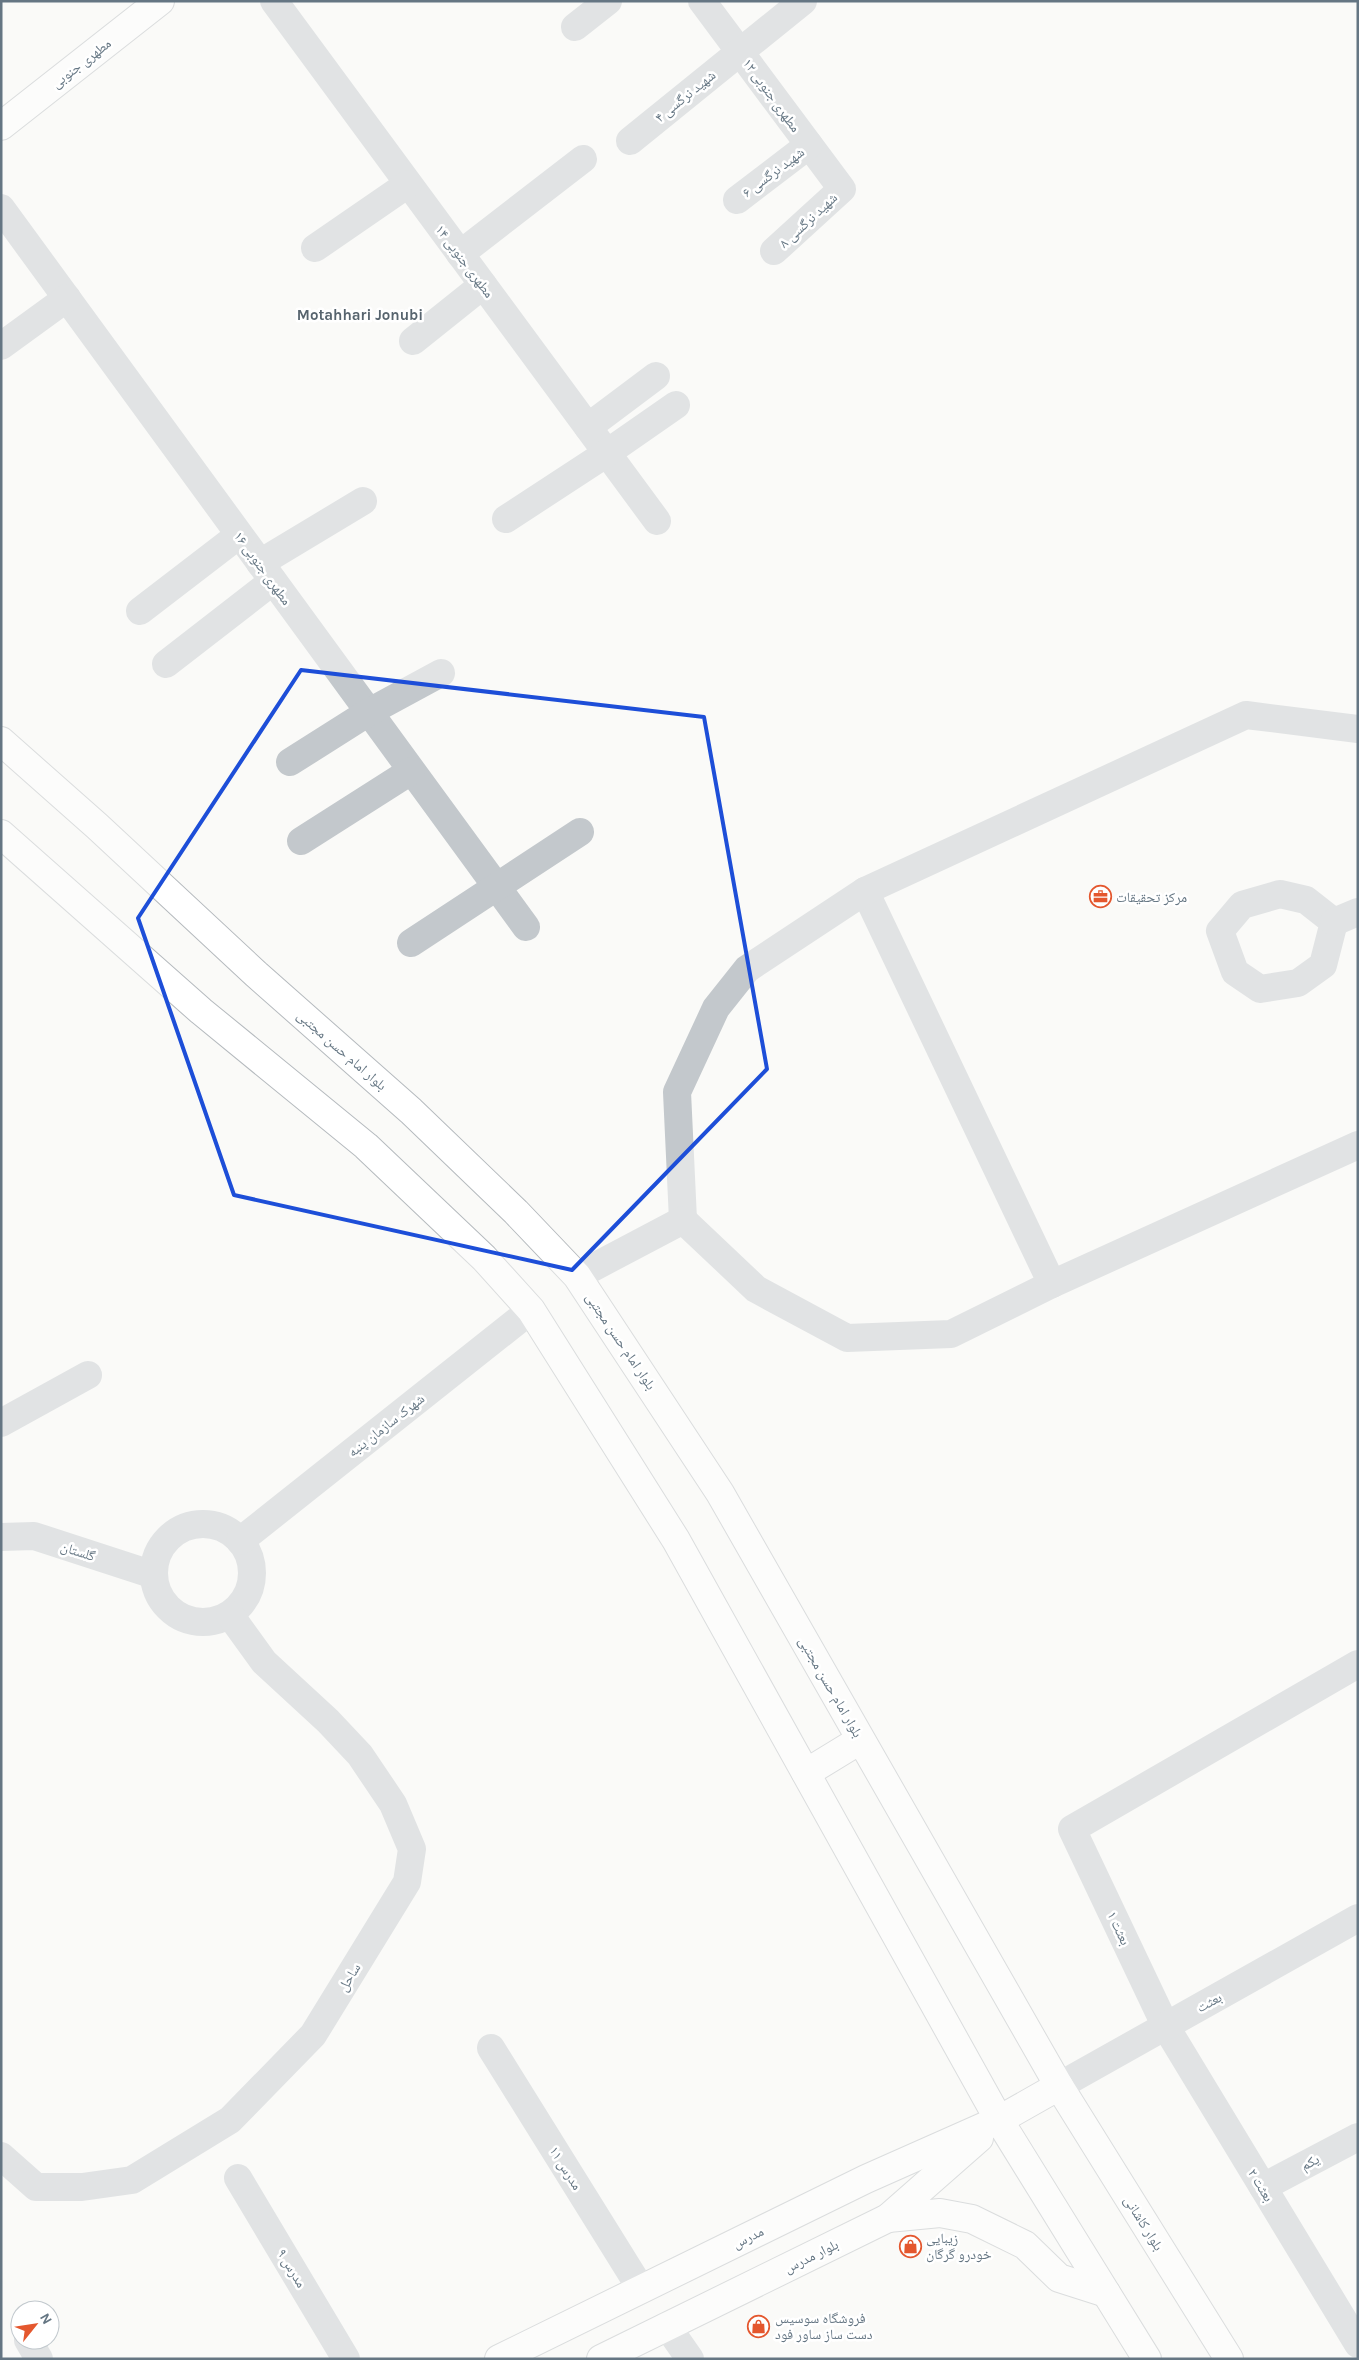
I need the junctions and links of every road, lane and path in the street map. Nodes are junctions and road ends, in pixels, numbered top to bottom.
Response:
1 (160, 1) edge
2 (274, 1) edge
3 (608, 1) edge
4 (702, 1) edge
5 (803, 1) edge
6 (575, 27) dead end
7 (740, 52) junction
8 (1, 126) edge
9 (630, 140) dead end
10 (809, 145) junction
11 (582, 159) dead end
12 (408, 184) junction
13 (842, 189) joint
14 (736, 200) dead end
15 (1, 208) edge
16 (315, 248) dead end
17 (774, 251) dead end
18 (460, 254) junction
19 (483, 285) junction
20 (67, 298) junction
21 (413, 341) dead end
22 (1, 346) edge
23 (656, 376) dead end
24 (676, 405) dead end
25 (588, 427) junction
26 (607, 453) junction
27 (363, 501) dead end
28 (506, 519) dead end
29 (657, 521) dead end
30 (239, 535) junction
31 (267, 572) junction
32 (140, 611) dead end
33 (166, 664) dead end
34 (441, 673) dead end
35 (369, 712) junction
36 (1358, 728) edge
37 (1, 742) edge
38 (290, 762) dead end
39 (411, 771) junction
40 (580, 832) dead end
41 (1, 834) edge
42 (301, 841) dead end
43 (495, 886) junction
44 (865, 891) junction
45 (526, 927) dead end
46 (411, 943) dead end
47 (1358, 1145) edge
48 (684, 1220) junction
49 (577, 1276) junction
50 (1052, 1284) junction
51 (532, 1310) junction
52 (88, 1375) dead end
53 (1, 1424) edge
54 (1, 1537) edge
55 (240, 1541) junction
56 (154, 1575) junction
57 (230, 1615) junction
58 (1358, 1664) edge
59 (860, 1740) junction
60 (806, 1773) junction
61 (1358, 1918) edge
62 (1166, 2027) junction
63 (491, 2048) dead end
64 (1059, 2086) junction
65 (999, 2120) junction
66 (1358, 2137) edge
67 (1, 2156) edge
68 (238, 2178) dead end
69 (1263, 2187) junction
70 (888, 2218) junction
71 (641, 2289) junction
72 (1106, 2293) junction
73 (667, 2326) junction
74 (1357, 2343) edge
75 (346, 2359) edge
76 (499, 2359) edge
77 (601, 2359) edge
78 (690, 2359) edge
79 (1146, 2359) edge
80 (1229, 2359) edge

1 - 8 main road, مطهری جنوبی
2 - 12 street, ۱۴ مطهری جنوبی
3 - 6 street
4 - 7 street, ۱۲ مطهری جنوبی
5 - 7 street, ۴ شهید نرگسی
7 - 9 street, ۴ شهید نرگسی
7 - 10 street, ۱۲ مطهری جنوبی
10 - 13 street, ۱۲ مطهری جنوبی
10 - 14 street, ۶ شهید نرگسی
11 - 18 street
12 - 16 street
12 - 18 street, ۱۴ مطهری جنوبی
13 - 17 street, ۸ شهید نرگسی
15 - 20 street, ۱۶ مطهری جنوبی
18 - 19 street, ۱۴ مطهری جنوبی
19 - 21 street
19 - 25 street, ۱۴ مطهری جنوبی
20 - 22 street
20 - 30 street, ۱۶ مطهری جنوبی
23 - 25 street
24 - 26 street
25 - 26 street, ۱۴ مطهری جنوبی
26 - 28 street
26 - 29 street, ۱۴ مطهری جنوبی
27 - 31 street
30 - 31 street, ۱۶ مطهری جنوبی
30 - 32 street
31 - 33 street
31 - 35 street, ۱۶ مطهری جنوبی
34 - 35 street
35 - 38 street
35 - 39 street, ۱۶ مطهری جنوبی
36 - 44 street
37 - 49 main road, بلوار امام حسن مجتبی
39 - 42 street
39 - 43 street, ۱۶ مطهری جنوبی
40 - 43 street
41 - 51 main road
43 - 45 street, ۱۶ مطهری جنوبی
43 - 46 street
44 - 48 street
44 - 50 street
47 - 50 street
48 - 49 street
48 - 50 street
49 - 59 main road, بلوار امام حسن مجتبی
51 - 55 street, شهرک سازمان پنبه
51 - 60 main road
52 - 53 street
54 - 56 street, گلستان
55 - 56 street
55 - 57 street
56 - 57 street
57 - 67 street, ساحل
58 - 62 street, ۱ بعثت
59 - 60 main road
59 - 64 main road, بلوار امام حسن مجتبی
60 - 65 main road
61 - 62 street, بعثت
62 - 64 street, بعثت
62 - 69 street, ۲ بعثت
63 - 71 street, مدرس ۱۱
64 - 65 main road
64 - 80 main road, بلوار کاشانی
65 - 70 main road, بلوار مدرس
65 - 71 main road, مدرس
65 - 72 main road
66 - 69 street, یکم
68 - 75 street, مدرس ۹
69 - 74 street, ۲ بعثت
70 - 72 main road
70 - 73 main road, بلوار مدرس
71 - 76 main road, مدرس
72 - 79 main road
73 - 77 main road, بلوار مدرس
73 - 78 street

